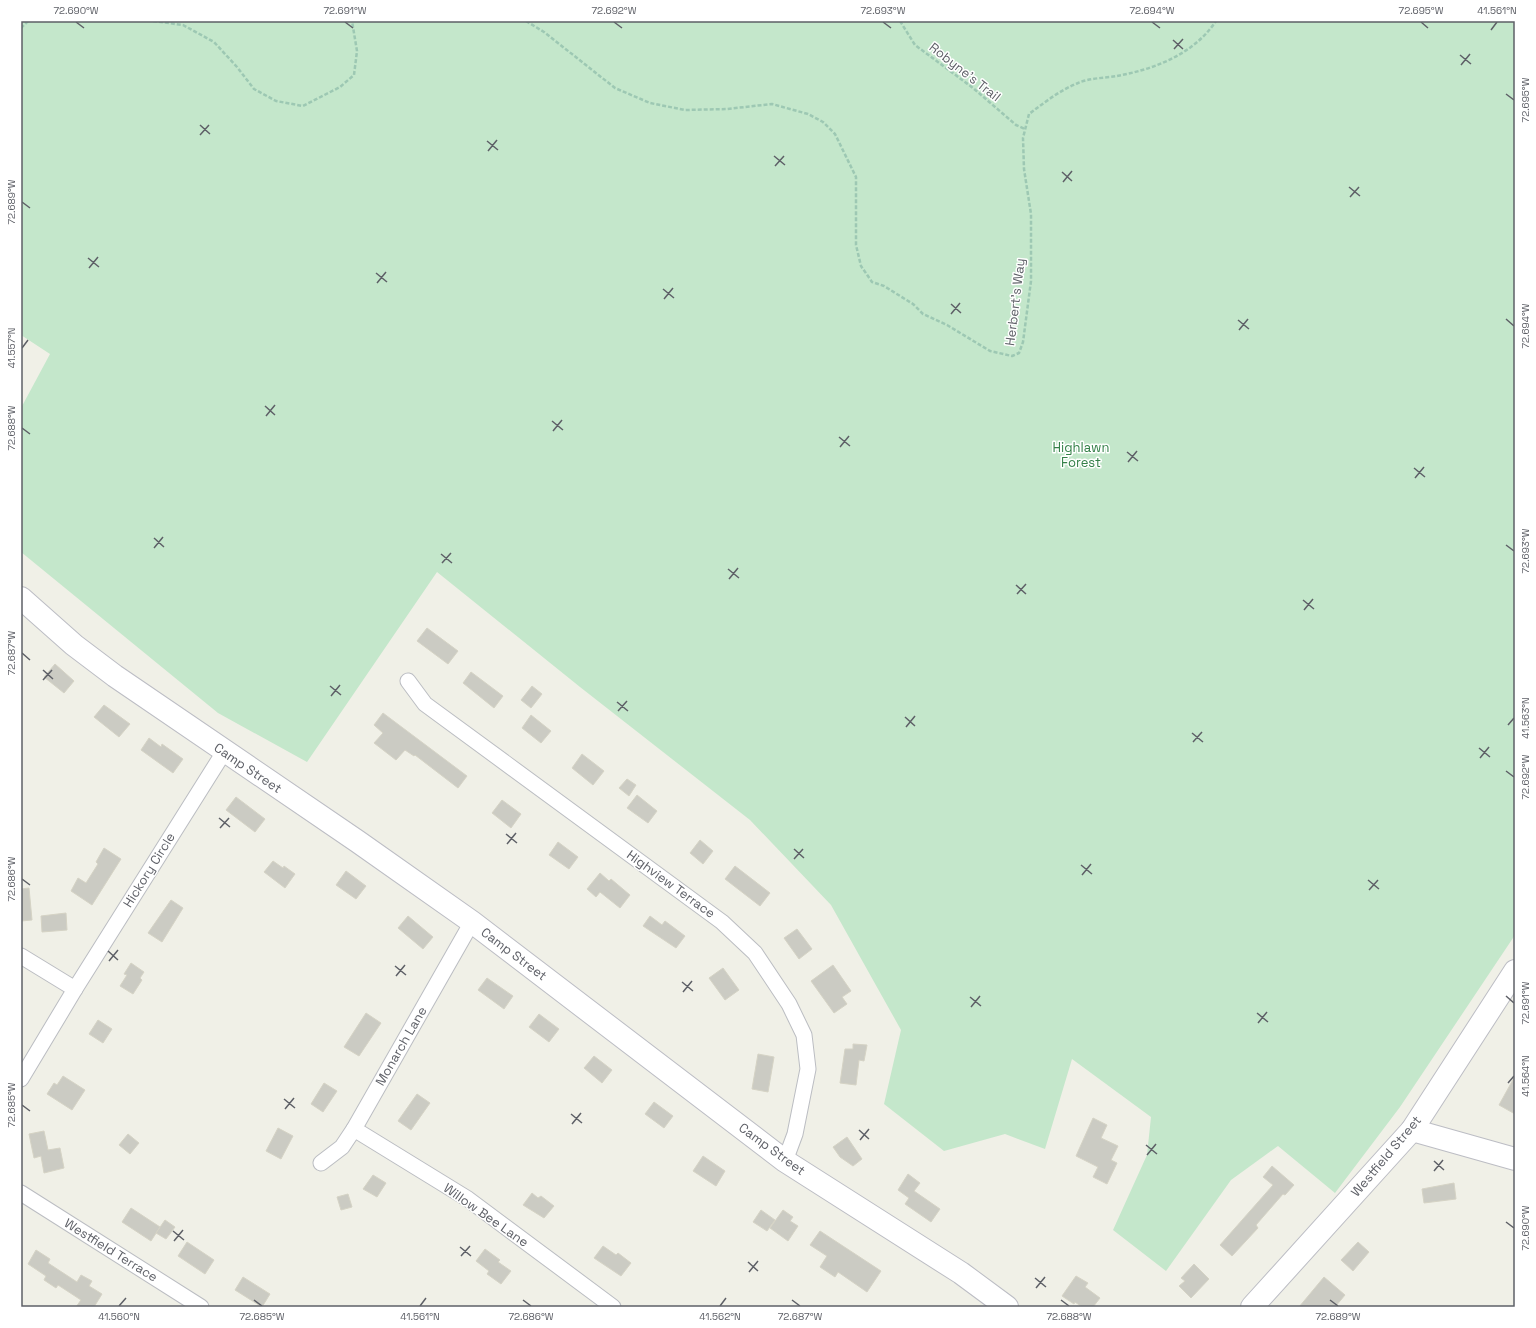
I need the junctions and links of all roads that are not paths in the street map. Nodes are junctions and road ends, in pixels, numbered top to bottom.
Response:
1 (21, 598) edge
2 (408, 681) dead end
3 (224, 752) junction
4 (472, 922) junction
5 (21, 956) edge
6 (1515, 971) edge
7 (74, 989) junction
8 (21, 1079) edge
9 (354, 1129) junction
10 (1412, 1130) junction
11 (1515, 1159) edge
12 (785, 1161) junction
13 (321, 1163) dead end
14 (21, 1193) edge
15 (201, 1307) edge
16 (613, 1307) edge
17 (1007, 1307) edge
18 (1252, 1307) edge

1 - 3 street, Camp Street
2 - 12 street, Highview Terrace
3 - 4 street, Camp Street
3 - 7 street, Hickory Circle
4 - 9 street, Monarch Lane
4 - 12 street, Camp Street
5 - 7 street
6 - 10 street, Westfield Street
7 - 8 street, Hickory Circle
9 - 13 street, Monarch Lane
9 - 16 street, Willow Bee Lane
10 - 11 street
10 - 18 street, Westfield Street
12 - 17 street, Camp Street
14 - 15 street, Westfield Terrace

